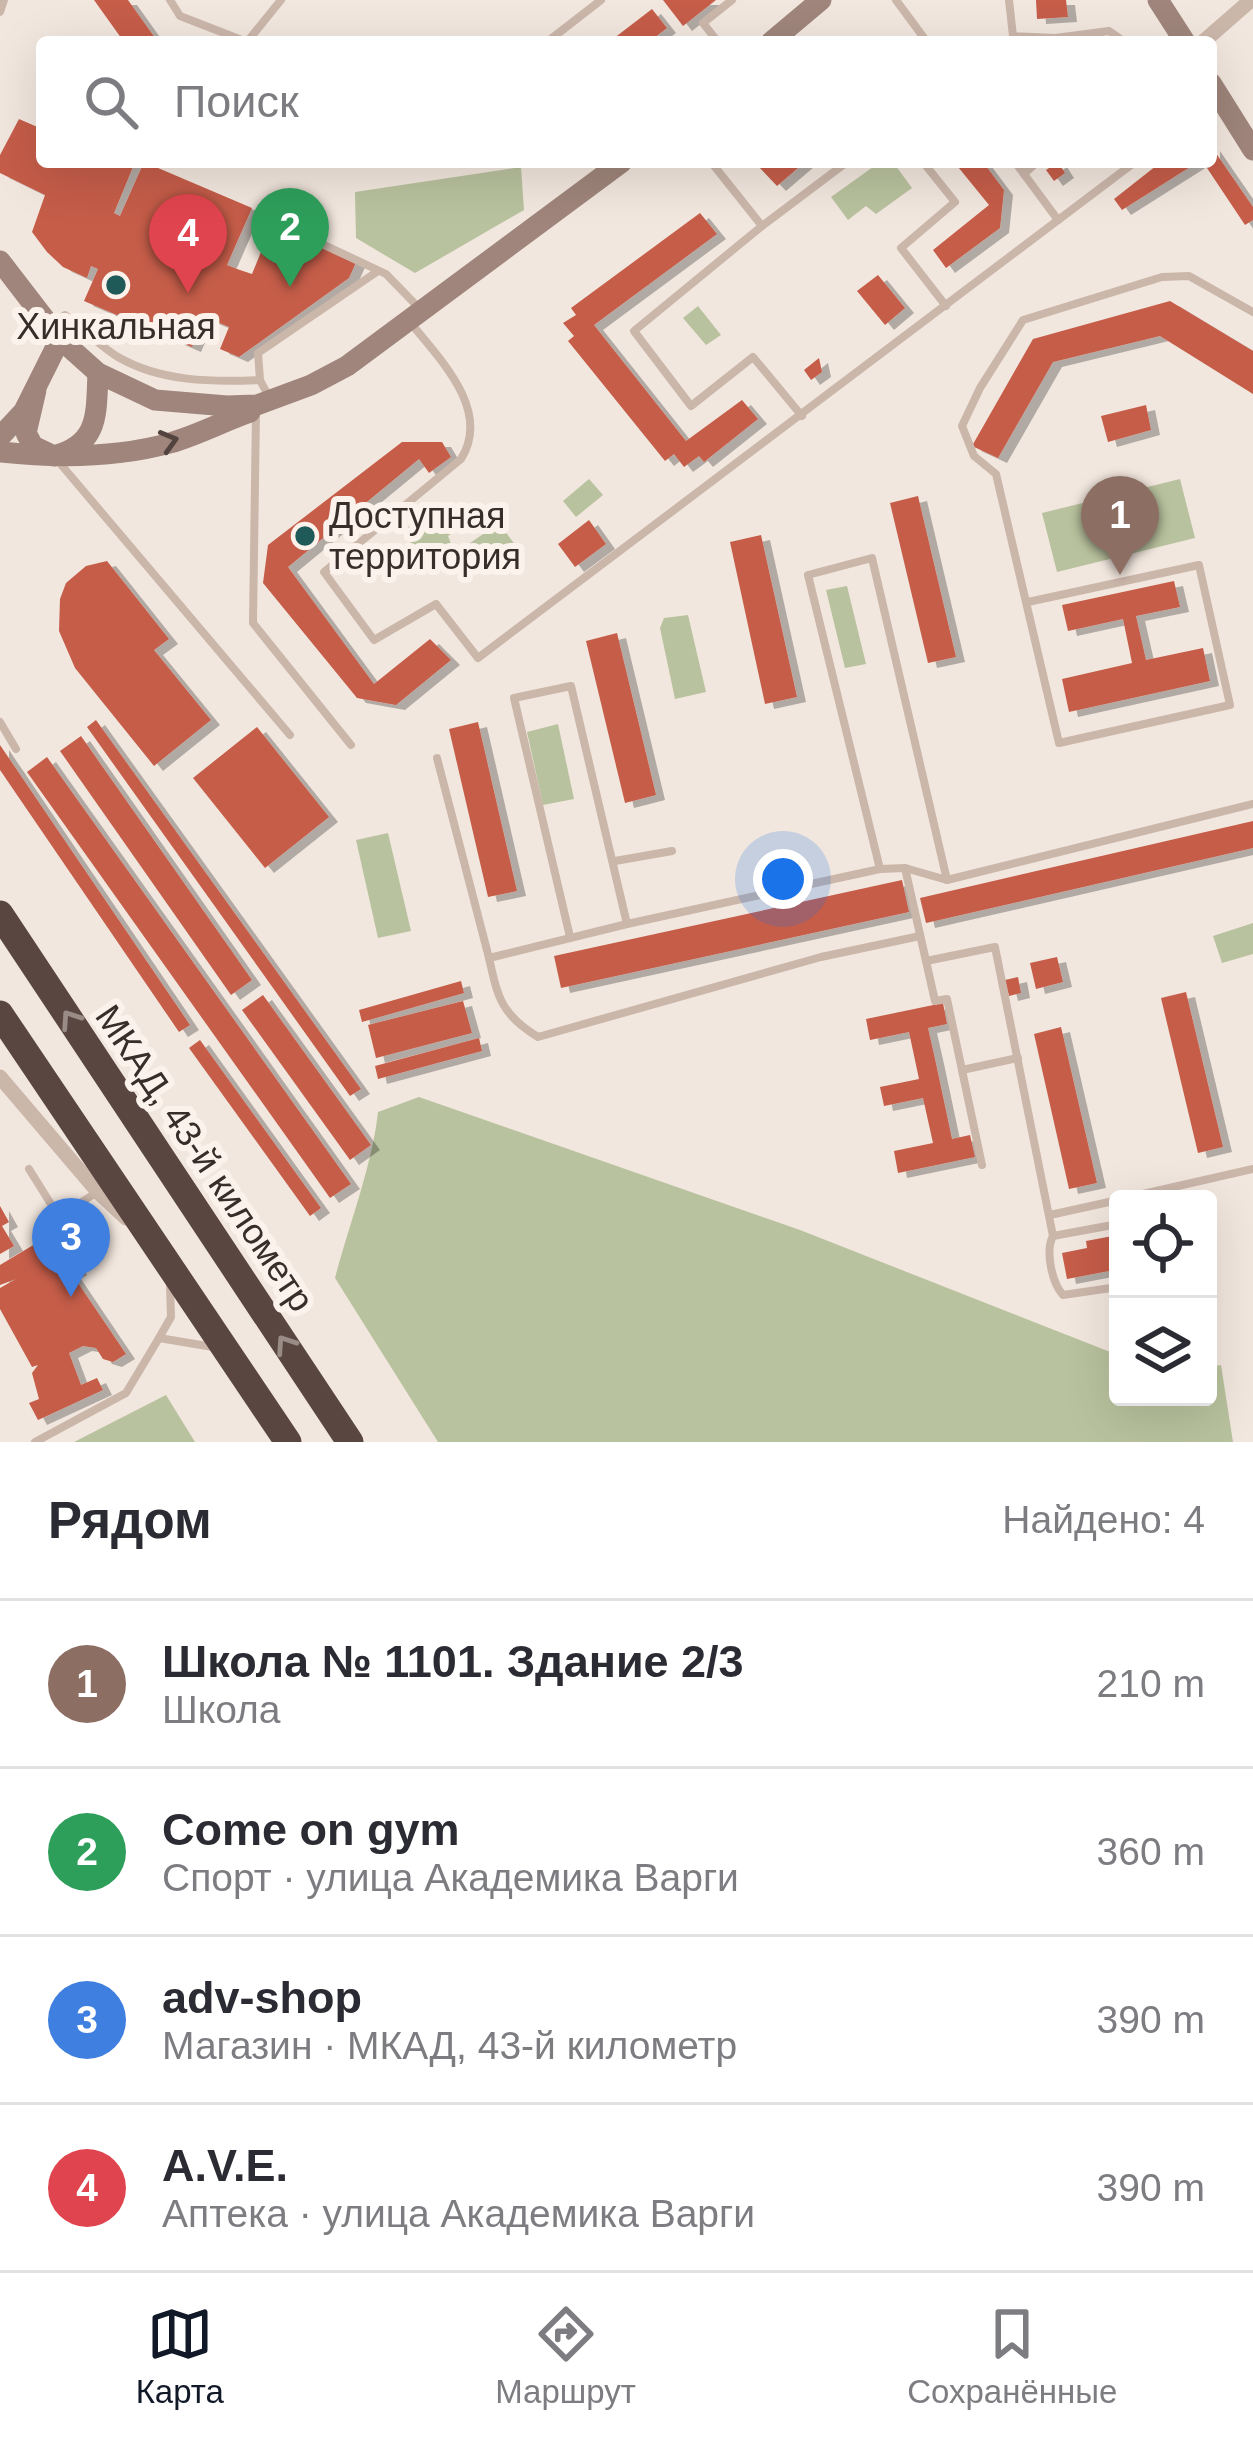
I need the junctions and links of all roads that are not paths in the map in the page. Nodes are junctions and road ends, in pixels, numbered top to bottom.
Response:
1 (4, 0) edge
2 (170, 0) edge
3 (281, 0) edge
4 (601, 0) edge
5 (732, 0) edge
6 (821, 0) edge
7 (896, 0) edge
8 (1009, 0) edge
9 (1158, 0) edge
10 (1251, 0) edge
11 (0, 12) edge
12 (232, 36) edge
13 (252, 36) edge
14 (555, 36) edge
15 (713, 36) edge
16 (778, 36) edge
17 (923, 36) edge
18 (1013, 36) edge
19 (1079, 36) edge
20 (1116, 36) edge
21 (1181, 36) edge
22 (1210, 36) edge
23 (1217, 98) edge
24 (1253, 150) edge
25 (614, 168) edge
26 (717, 168) edge
27 (839, 168) edge
28 (928, 168) edge
29 (1020, 168) edge
30 (1030, 168) edge
31 (1127, 168) edge
32 (1024, 174) junction
33 (1058, 220) junction
34 (273, 221) dead end
35 (762, 226) junction
36 (0, 261) edge
37 (378, 271) junction
38 (946, 305) junction
39 (1253, 312) edge
40 (415, 316) junction
41 (54, 334) junction
42 (98, 373) junction
43 (260, 380) junction
44 (36, 390) junction
45 (272, 402) junction
46 (802, 416) junction
47 (0, 437) edge
48 (0, 452) edge
49 (54, 456) junction
50 (1028, 602) junction
51 (0, 722) edge
52 (290, 735) dead end
53 (350, 745) dead end
54 (16, 749) dead end
55 (437, 758) dead end
56 (1253, 804) edge
57 (672, 851) dead end
58 (615, 861) junction
59 (904, 868) junction
60 (880, 869) junction
61 (947, 880) junction
62 (0, 914) edge
63 (628, 923) junction
64 (920, 936) junction
65 (570, 937) junction
66 (489, 958) junction
67 (926, 961) junction
68 (0, 1014) edge
69 (1018, 1058) junction
70 (962, 1070) junction
71 (0, 1077) edge
72 (982, 1165) dead end
73 (1253, 1168) edge
74 (29, 1169) dead end
75 (1174, 1190) edge
76 (98, 1192) junction
77 (1109, 1201) edge
78 (1051, 1215) junction
79 (1109, 1226) edge
80 (1053, 1236) junction
81 (164, 1257) junction
82 (1109, 1288) edge
83 (159, 1338) junction
84 (228, 1351) junction
85 (35, 1442) edge
86 (288, 1442) edge
87 (350, 1442) edge

1 - 11 lane
2 - 12 lane
3 - 13 lane
4 - 14 lane
5 - 15 lane
6 - 16 street
7 - 17 lane
8 - 18 lane
9 - 21 street
10 - 22 street
19 - 20 lane
23 - 24 street
25 - 40 street
26 - 35 lane
27 - 35 lane
28 - 38 lane
29 - 32 lane
30 - 32 lane
31 - 33 lane
32 - 33 lane
33 - 38 lane
34 - 37 lane
35 - 46 lane
36 - 41 street
37 - 40 lane
37 - 43 lane
38 - 46 lane
39 - 50 lane
40 - 45 street
40 - 46 lane
41 - 42 street
41 - 43 lane
41 - 44 street
42 - 45 street
42 - 49 street
43 - 45 lane
44 - 47 street
44 - 49 street
49 -> 45 street
45 - 53 lane
48 - 49 street
49 - 52 lane
50 - 50 lane
51 - 54 lane
55 - 66 lane
56 - 61 lane
57 - 58 lane
58 - 63 lane
58 - 65 lane
59 - 60 lane
59 - 61 lane
59 - 64 lane
60 - 61 lane
60 - 63 lane
87 -> 62 highway, МКАД, 43-й километр
63 - 65 lane
64 - 66 lane
64 - 67 lane
65 - 66 lane
67 - 69 lane
67 - 70 lane
68 - 81 highway
69 - 70 lane
69 - 78 lane
70 - 72 lane
71 - 76 street
73 - 75 lane
74 - 76 lane
76 - 81 street
77 - 78 lane
78 - 80 lane
79 - 80 lane
80 - 82 lane
81 - 83 lane
81 - 84 highway
83 - 84 lane
83 - 85 lane
84 - 86 highway

